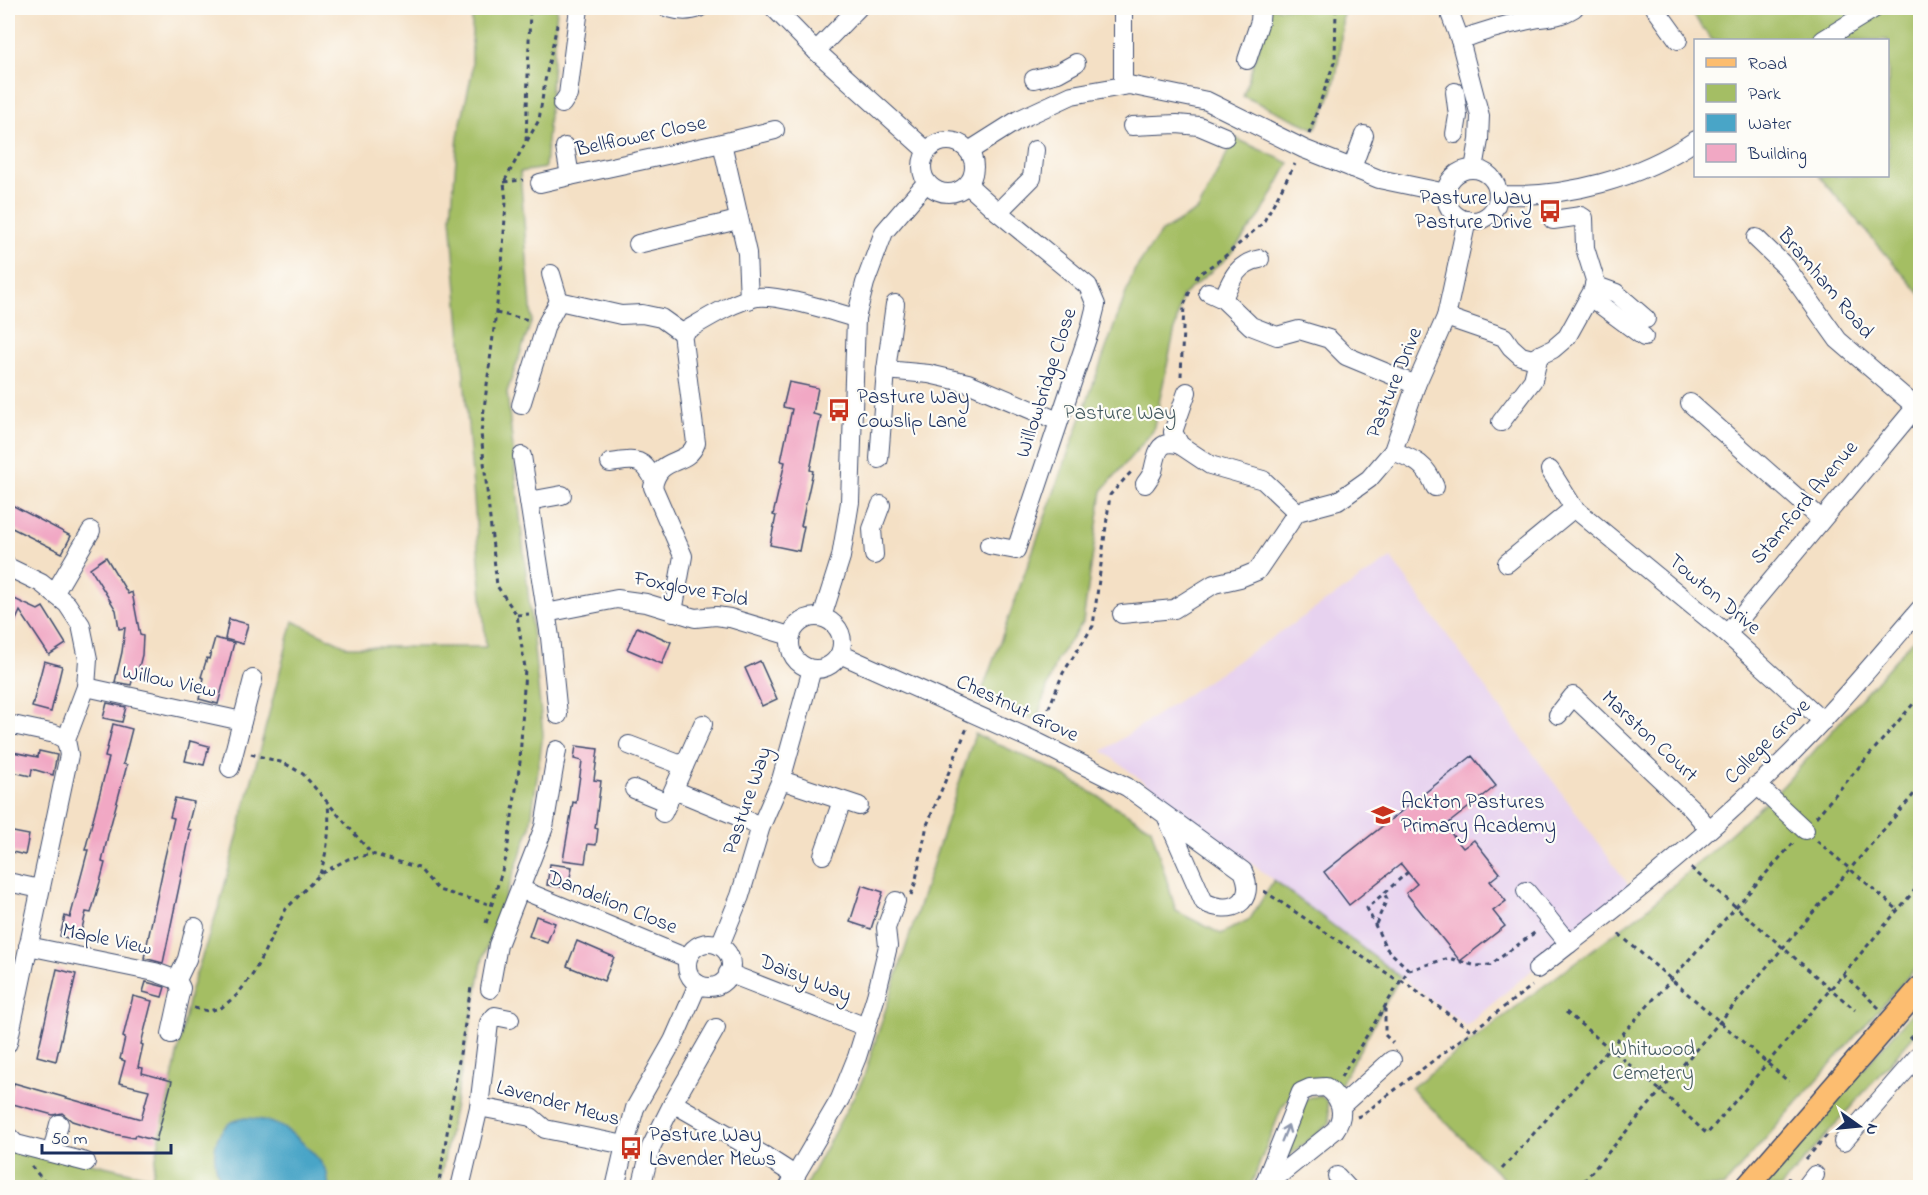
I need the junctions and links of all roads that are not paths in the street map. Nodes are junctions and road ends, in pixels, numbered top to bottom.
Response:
1 (668, 8) edge
2 (699, 8) edge
3 (774, 8) edge
4 (858, 8) edge
5 (1123, 8) edge
6 (1261, 8) edge
7 (1448, 8) edge
8 (1574, 8) edge
9 (1655, 8) edge
10 (1875, 8) edge
11 (578, 14) edge
12 (1825, 39) edge
13 (1460, 40) junction
14 (1678, 40) dead end
15 (816, 51) junction
16 (1246, 60) dead end
17 (1076, 63) dead end
18 (1055, 74) junction
19 (1034, 79) dead end
20 (1124, 86) junction
21 (1455, 92) dead end
22 (1064, 99) junction
23 (562, 104) dead end
24 (1218, 106) junction
25 (1480, 116) junction
26 (1132, 126) dead end
27 (1207, 129) junction
28 (775, 130) dead end
29 (1224, 137) dead end
30 (1694, 141) edge
31 (722, 143) junction
32 (1367, 143) dead end
33 (565, 147) dead end
34 (927, 150) junction
35 (1035, 150) dead end
36 (969, 151) junction
37 (1352, 168) junction
38 (1474, 169) junction
39 (570, 176) junction
40 (540, 183) dead end
41 (926, 183) junction
42 (968, 185) junction
43 (1446, 193) junction
44 (1498, 195) junction
45 (998, 212) junction
46 (738, 220) junction
47 (1467, 220) junction
48 (1553, 220) dead end
49 (1753, 236) dead end
50 (638, 244) dead end
51 (1260, 259) dead end
52 (551, 274) dead end
53 (1592, 291) junction
54 (749, 300) junction
55 (559, 301) junction
56 (895, 304) dead end
57 (1446, 317) junction
58 (856, 318) junction
59 (682, 333) junction
60 (1539, 355) junction
61 (886, 370) junction
62 (1416, 385) junction
63 (1187, 392) dead end
64 (1689, 401) dead end
65 (520, 405) dead end
66 (1918, 405) edge
67 (1058, 421) junction
68 (1501, 422) dead end
69 (1180, 445) junction
70 (1394, 451) junction
71 (522, 456) dead end
72 (879, 459) dead end
73 (610, 463) dead end
74 (1550, 470) dead end
75 (1434, 476) dead end
76 (654, 480) junction
77 (1145, 484) dead end
78 (562, 495) dead end
79 (529, 501) junction
80 (881, 505) dead end
81 (1574, 508) junction
82 (1297, 512) junction
83 (1821, 519) junction
84 (846, 529) junction
85 (872, 529) junction
86 (91, 531) dead end
87 (989, 545) dead end
88 (874, 555) dead end
89 (1504, 565) dead end
90 (8, 567) edge
91 (54, 594) junction
92 (1920, 609) edge
93 (673, 612) junction
94 (546, 613) junction
95 (1122, 614) dead end
96 (822, 617) junction
97 (1726, 634) junction
98 (790, 636) junction
99 (840, 654) junction
100 (812, 669) junction
101 (253, 679) dead end
102 (86, 687) junction
103 (1558, 714) dead end
104 (558, 715) dead end
105 (242, 721) junction
106 (1823, 721) junction
107 (8, 724) edge
108 (704, 725) dead end
109 (66, 740) junction
110 (629, 744) dead end
111 (557, 750) dead end
112 (687, 760) junction
113 (230, 768) dead end
114 (781, 780) junction
115 (1757, 786) junction
116 (634, 789) dead end
117 (668, 802) junction
118 (1167, 818) junction
119 (761, 826) junction
120 (1710, 829) junction
121 (1805, 830) road end
122 (823, 855) dead end
123 (8, 882) edge
124 (520, 889) junction
125 (40, 890) junction
126 (1526, 891) dead end
127 (896, 901) dead end
128 (195, 927) dead end
129 (1569, 944) junction
130 (720, 945) junction
131 (28, 946) junction
132 (687, 958) junction
133 (1537, 969) dead end
134 (728, 973) junction
135 (177, 980) junction
136 (698, 984) junction
137 (1920, 988) edge
138 (490, 989) dead end
139 (510, 1019) dead end
140 (866, 1027) junction
141 (716, 1028) dead end
142 (171, 1034) dead end
143 (8, 1042) edge
144 (1920, 1054) edge
145 (1392, 1060) road end
146 (672, 1103) junction
147 (1338, 1106) junction
148 (479, 1107) junction
149 (59, 1124) dead end
150 (8, 1136) edge
151 (1843, 1142) dead end
152 (625, 1145) junction
153 (52, 1152) junction
154 (86, 1162) dead end
155 (792, 1182) edge
156 (1263, 1187) edge
157 (460, 1188) edge
158 (615, 1188) edge
159 (641, 1188) edge
160 (1746, 1188) edge

1 - 2 street
3 - 15 street
4 - 15 street
5 - 20 street
6 - 16 street
7 - 13 street
8 - 13 street
9 - 14 street
10 - 12 street
11 - 23 street
13 - 25 street
15 - 34 street
17 - 18 street
18 - 19 street
18 - 22 street
20 - 22 street
20 - 24 street
21 - 25 street
22 - 36 street
24 - 27 street
24 - 37 street
25 - 38 street
26 - 27 street
27 - 29 street
28 - 31 street, Bellflower Close
30 - 44 street
31 - 39 street, Bellflower Close
31 - 46 street, Bellflower Close
32 - 37 street
33 - 39 street, Bellflower Close
34 - 36 street
34 - 41 street
35 - 45 street
36 - 42 street
37 - 43 street
38 - 43 street
38 - 44 street
39 - 40 street, Bellflower Close
41 - 42 street
41 - 58 street
42 - 45 street, Willowbridge Close
43 - 47 street
44 - 47 street
45 - 67 street, Willowbridge Close
46 - 50 street
46 - 54 street, Bellflower Close
47 - 57 street, Pasture Drive
48 - 53 street
49 - 66 street, Bramham Road
51 - 62 street
52 - 55 street
53 - 53 street
53 - 60 street
54 - 58 street
54 - 59 street
55 - 59 street
55 - 65 street
56 - 61 street
57 - 60 street
57 - 62 street, Pasture Drive
58 - 84 street
59 - 76 street
60 - 68 street
61 - 67 street
61 - 72 street
62 - 70 street, Pasture Drive
63 - 69 street
64 - 83 street
66 - 83 street, Stamford Avenue
67 - 87 street, Willowbridge Close
69 - 77 street
69 - 82 street
70 - 75 street
70 - 82 street, Pasture Drive
71 - 79 street
73 - 76 street
74 - 81 street, Towton Drive
76 - 93 street
78 - 79 street
79 - 94 street
80 - 85 street
81 - 89 street
81 - 97 street, Towton Drive
82 - 95 street
83 - 97 street, Stamford Avenue
84 - 85 street
84 - 96 street
85 - 88 street
86 - 91 street
90 - 91 street
91 - 102 street
92 - 106 street, College Grove
93 - 94 street, Foxglove Fold
93 - 98 street, Foxglove Fold
94 - 104 street
96 - 98 street
96 - 99 street
97 - 106 street, Towton Drive
98 - 100 street
99 - 100 street
99 - 118 street, Chestnut Grove
100 - 114 street, Pasture Way
101 - 105 street
102 - 105 street, Willow View
102 - 109 street
103 - 120 street, Marston Court
105 - 113 street
106 - 115 street, College Grove
107 - 109 street
108 - 112 street
109 - 125 street
110 - 112 street
111 - 124 street, Dandelion Close
112 - 117 street
114 - 119 street, Pasture Way
114 - 122 street
115 - 120 street, College Grove
115 - 121 street
116 - 117 street
117 - 119 street
118 - 118 street, Chestnut Grove
119 - 130 street, Pasture Way
120 - 129 street, College Grove
123 - 125 street
124 - 132 street, Dandelion Close
124 - 138 street, Dandelion Close
125 - 131 street
126 - 129 street
127 - 140 street, Daisy Way
128 - 135 street
129 - 133 street, College Grove
130 - 132 street
130 - 134 street
131 - 135 street, Maple View
131 - 143 street
132 - 136 street
134 - 136 street
134 - 140 street, Daisy Way
135 - 142 street
136 - 152 street
137 - 160 main road
139 - 148 street, Lavender Mews
140 - 155 street, Daisy Way
141 - 146 street
144 - 151 street
145 - 147 street
146 - 155 street
146 - 159 street
147 - 156 street
156 -> 147 street
148 - 152 street, Lavender Mews
148 - 157 street, Lavender Mews
149 - 153 street
150 - 153 street
152 - 158 street
153 - 154 street

